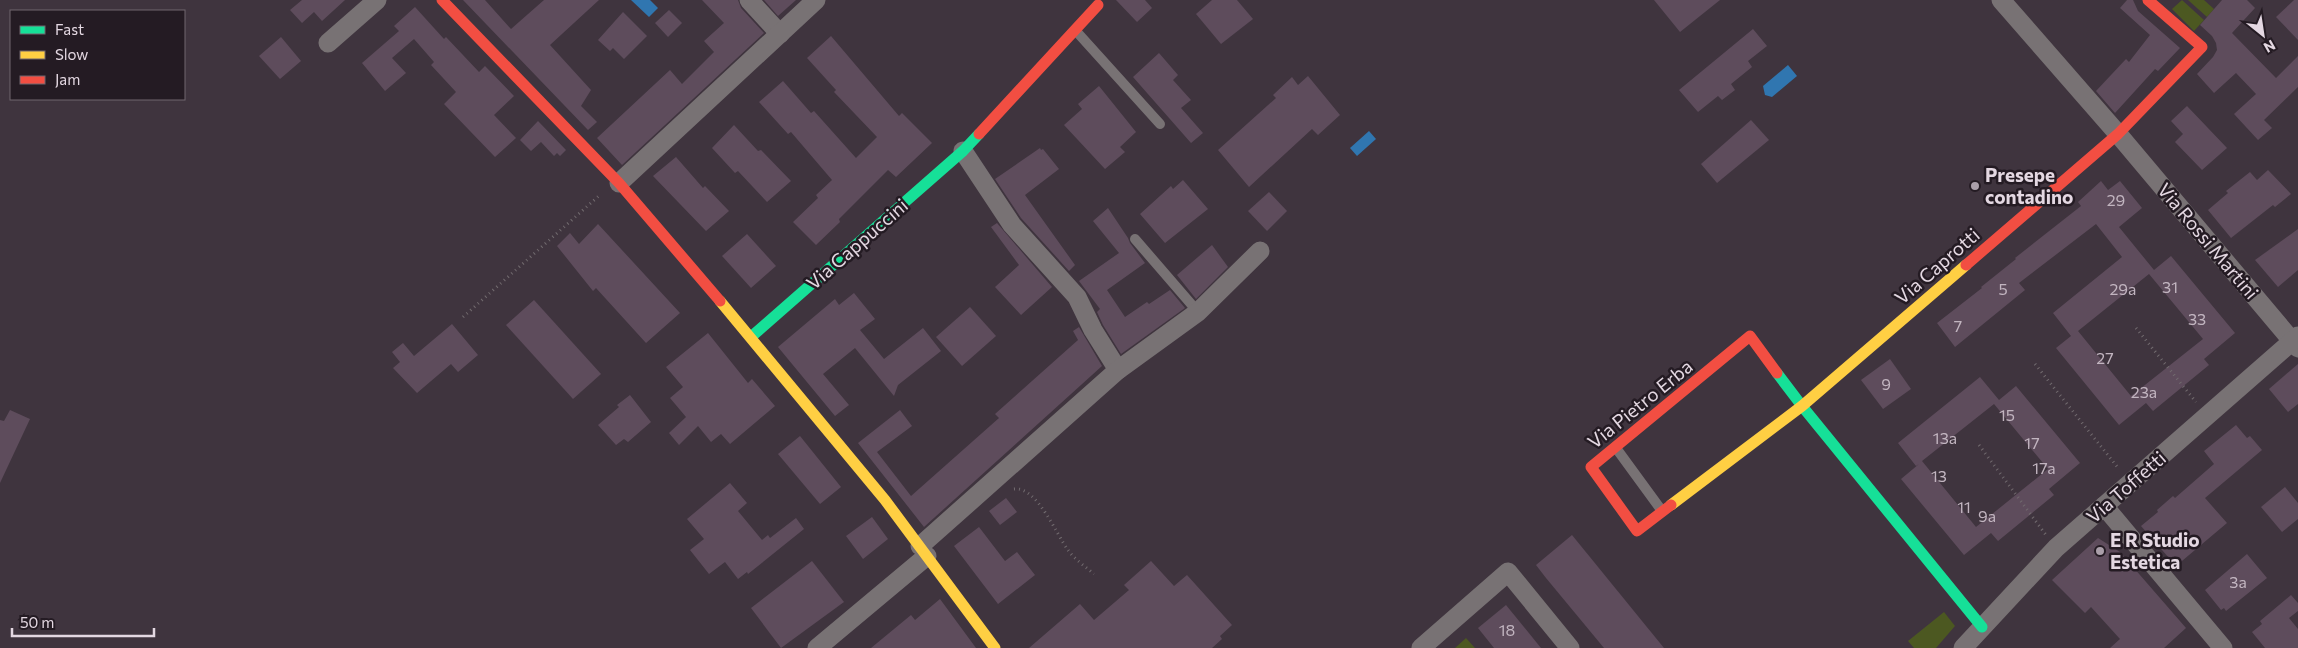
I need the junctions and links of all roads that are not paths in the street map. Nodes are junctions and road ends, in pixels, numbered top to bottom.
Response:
1 (377, 0) edge
2 (442, 0) edge
3 (748, 0) edge
4 (816, 0) edge
5 (2001, 0) edge
6 (2148, 0) edge
7 (1098, 5) dead end
8 (1075, 30) junction
9 (780, 34) junction
10 (328, 43) dead end
11 (1160, 124) dead end
12 (2118, 134) junction
13 (964, 151) junction
14 (618, 182) junction
15 (1134, 239) dead end
16 (1260, 251) dead end
17 (1198, 312) junction
18 (751, 337) junction
19 (2296, 342) edge
20 (1118, 370) junction
21 (1802, 406) junction
22 (1616, 447) junction
23 (2104, 506) junction
24 (1662, 512) junction
25 (924, 551) junction
26 (1982, 627) junction
27 (817, 648) edge
28 (995, 648) edge
29 (1421, 648) edge
30 (1570, 648) edge
31 (1963, 648) edge
32 (2223, 648) edge

1 - 10 street
2 - 14 street
3 - 9 street
4 - 9 street
5 - 12 street, Via Rossi Martini
6 - 12 street
7 - 8 street, Via Cappuccini
8 - 11 lane
8 - 13 street, Via Cappuccini
9 - 14 street
12 - 19 street, Via Rossi Martini
12 - 21 street, Via Caprotti
13 - 18 street, Via Cappuccini
13 - 20 street
14 - 18 street
15 - 17 lane
16 - 17 street
17 - 20 street
18 - 25 street
19 - 23 street, Via Toffetti
20 - 25 street
21 - 22 street, Via Pietro Erba
21 - 24 street, Via Pietro Erba
21 - 26 street, Via Pietro Erba
22 - 24 lane
22 - 24 street, Via Pietro Erba
23 - 26 street, Via Toffetti
23 - 32 street
25 - 27 street
25 - 28 street
26 - 31 street, Via Toffetti
29 - 30 street

